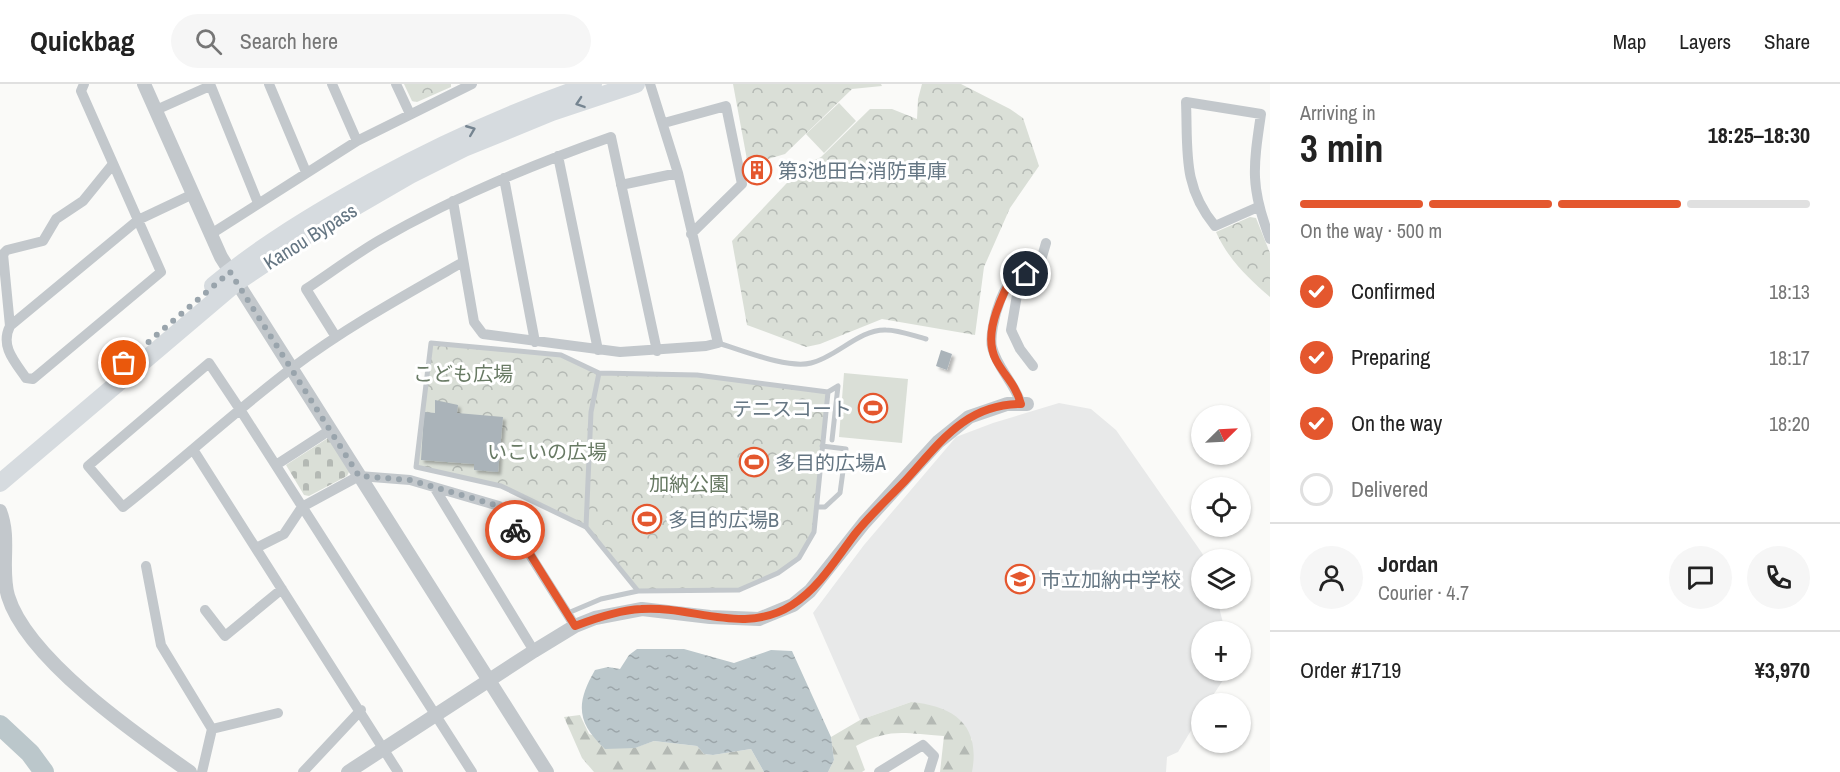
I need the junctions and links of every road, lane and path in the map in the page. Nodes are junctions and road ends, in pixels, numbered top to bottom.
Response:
1 (84, 84) edge
2 (144, 84) edge
3 (269, 84) edge
4 (332, 84) edge
5 (396, 84) edge
6 (593, 84) edge
7 (636, 84) edge
8 (650, 84) edge
9 (210, 85) edge
10 (464, 86) edge
11 (156, 110) junction
12 (410, 114) junction
13 (664, 123) junction
14 (357, 141) junction
15 (558, 156) junction
16 (113, 164) junction
17 (306, 172) junction
18 (678, 173) junction
19 (504, 178) junction
20 (621, 185) junction
21 (193, 194) junction
22 (453, 201) junction
23 (258, 203) junction
24 (1258, 207) junction
25 (138, 220) junction
26 (211, 234) junction
27 (691, 234) junction
28 (1270, 239) edge
29 (1046, 243) dead end
30 (463, 262) junction
31 (234, 277) junction
32 (1030, 284) junction
33 (10, 326) junction
34 (336, 337) junction
35 (926, 339) dead end
36 (535, 342) junction
37 (718, 343) junction
38 (598, 350) junction
39 (657, 351) junction
40 (1034, 366) dead end
41 (292, 368) junction
42 (599, 373) junction
43 (828, 392) junction
44 (826, 404) junction
45 (1024, 404) joint
46 (836, 406) junction
47 (241, 411) junction
48 (330, 430) junction
49 (832, 440) dead end
50 (822, 446) junction
51 (194, 451) junction
52 (276, 465) junction
53 (0, 469) edge
54 (359, 476) junction
55 (0, 483) edge
56 (434, 487) junction
57 (302, 507) junction
58 (817, 507) junction
59 (0, 511) edge
60 (586, 527) junction
61 (256, 548) junction
62 (146, 566) dead end
63 (282, 589) junction
64 (638, 591) junction
65 (205, 610) dead end
66 (568, 613) junction
67 (575, 626) junction
68 (534, 651) junction
69 (489, 681) junction
70 (361, 710) junction
71 (278, 712) dead end
72 (436, 715) junction
73 (212, 729) junction
74 (385, 748) junction
75 (190, 772) edge
76 (202, 772) edge
77 (303, 772) edge
78 (348, 772) edge
79 (398, 772) edge
80 (472, 772) edge
81 (547, 772) edge
82 (879, 772) edge
83 (929, 772) edge

1 - 16 street
2 - 11 street
3 - 17 street
4 - 14 street
5 - 12 street
31 -> 6 highway, Kanou Bypass
7 -> 31 highway, Kanou Bypass
8 - 13 street
9 - 11 street
9 - 23 street
10 - 12 street
11 - 21 street
12 - 14 street
13 - 18 street
13 - 27 street
14 - 17 street
15 - 19 street
15 - 20 street
15 - 38 street
16 - 25 street
16 - 33 street
17 - 23 street
18 - 20 street
18 - 27 street
19 - 22 street
19 - 36 street
20 - 39 street
21 - 25 street
21 - 26 street
22 - 30 street
22 - 34 street
23 - 26 street
24 - 24 street
24 - 28 street
25 - 33 street
25 - 33 street
26 - 31 street
27 - 37 street
29 - 32 street
30 - 34 street
30 - 36 street
31 - 41 street
31 - 53 highway, Kanou Bypass
31 - 55 highway, Kanou Bypass
32 - 40 street
32 - 45 street
34 - 41 street
35 - 37 lane
36 - 38 street
37 - 39 street
38 - 39 street
41 - 47 street
41 - 48 street
42 - 43 lane
42 - 60 lane
42 - 60 lane
43 - 44 lane
43 - 46 lane
44 - 46 lane
44 - 50 lane
45 - 67 street
46 - 49 lane
47 - 51 street
47 - 51 street
47 - 52 street
48 - 52 street
48 - 54 street
50 - 58 lane
50 - 58 lane
51 - 61 street
52 - 57 street
54 - 56 street
54 - 57 street
54 - 69 street
56 - 66 street
56 - 68 street
57 - 61 street
57 - 72 street
58 - 64 lane
59 - 75 street
60 - 64 lane
61 - 63 street
62 - 73 street
63 - 65 street
63 - 70 street
64 - 66 lane
66 - 67 street
67 - 68 street
68 - 69 street
69 - 72 street
69 - 81 street
70 - 74 street
70 - 77 street
71 - 73 street
72 - 74 street
72 - 80 street
73 - 76 street
74 - 78 street
74 - 79 street
82 - 83 street

